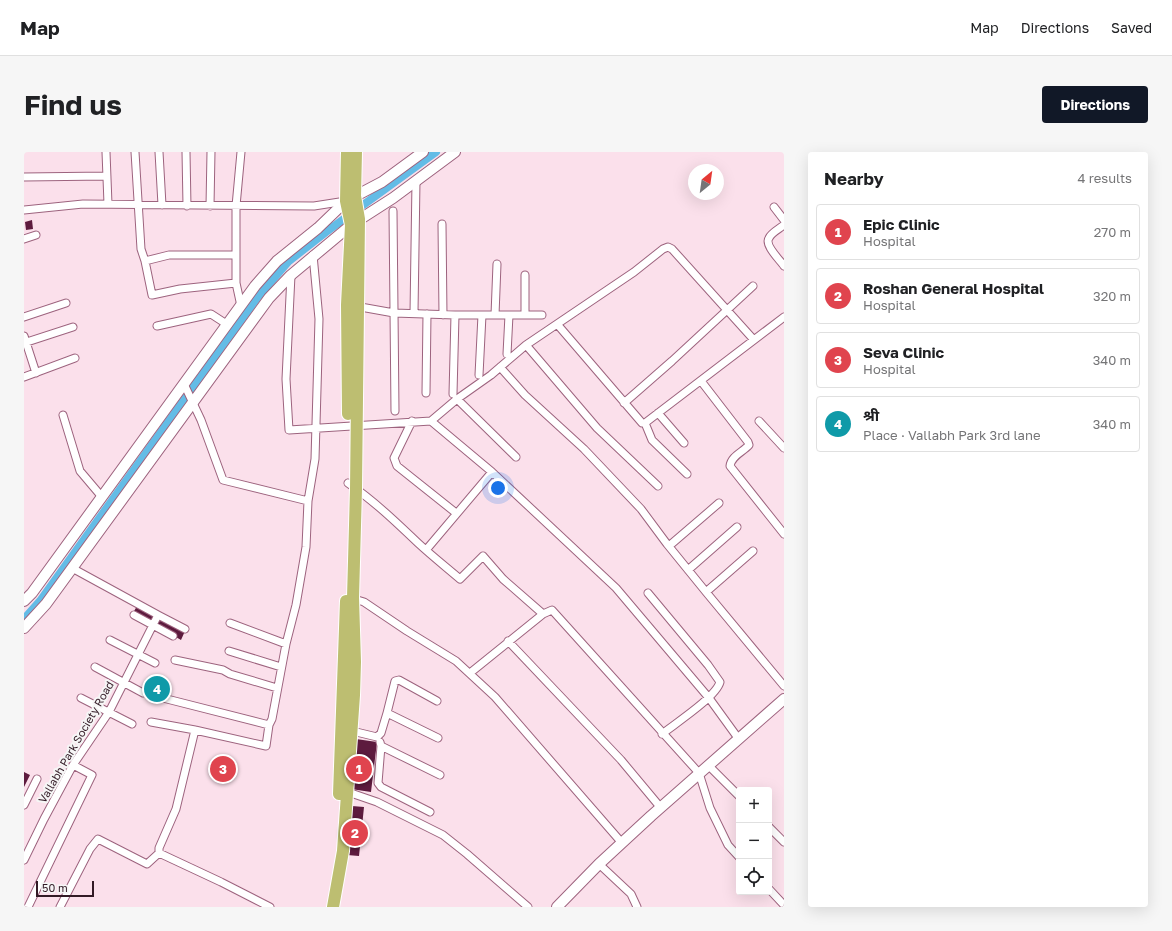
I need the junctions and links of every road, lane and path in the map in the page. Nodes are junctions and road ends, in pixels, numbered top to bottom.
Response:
1 (106, 152) edge
2 (135, 152) edge
3 (159, 152) edge
4 (186, 152) edge
5 (211, 152) edge
6 (241, 152) edge
7 (347, 152) edge
8 (356, 152) edge
9 (423, 152) edge
10 (455, 152) edge
11 (107, 176) junction
12 (24, 177) edge
13 (416, 181) junction
14 (351, 202) junction
15 (108, 204) junction
16 (138, 205) junction
17 (162, 205) junction
18 (187, 206) junction
19 (210, 206) junction
20 (236, 206) junction
21 (774, 207) dead end
22 (24, 210) edge
23 (393, 211) dead end
24 (784, 220) edge
25 (355, 222) junction
26 (442, 224) dead end
27 (784, 225) edge
28 (36, 235) dead end
29 (24, 239) edge
30 (235, 255) junction
31 (313, 255) junction
32 (145, 261) junction
33 (497, 264) dead end
34 (784, 266) edge
35 (290, 275) junction
36 (525, 275) dead end
37 (236, 283) junction
38 (753, 286) dead end
39 (66, 303) dead end
40 (241, 306) junction
41 (353, 306) junction
42 (728, 310) junction
43 (394, 312) junction
44 (414, 313) junction
45 (427, 314) junction
46 (443, 315) junction
47 (455, 315) junction
48 (482, 315) junction
49 (495, 315) junction
50 (509, 315) junction
51 (525, 315) junction
52 (542, 315) dead end
53 (784, 317) edge
54 (24, 318) edge
55 (557, 324) junction
56 (228, 325) junction
57 (157, 326) dead end
58 (73, 327) dead end
59 (25, 340) edge
60 (754, 340) junction
61 (526, 345) junction
62 (507, 354) dead end
63 (75, 358) dead end
64 (500, 368) junction
65 (36, 373) junction
66 (479, 375) dead end
67 (24, 378) edge
68 (701, 381) junction
69 (184, 384) junction
70 (426, 393) dead end
71 (455, 397) junction
72 (624, 403) junction
73 (193, 404) junction
74 (395, 411) dead end
75 (658, 413) junction
76 (63, 416) dead end
77 (412, 421) junction
78 (431, 421) junction
79 (759, 421) dead end
80 (645, 423) junction
81 (352, 425) junction
82 (316, 428) junction
83 (784, 436) edge
84 (778, 442) junction
85 (684, 443) dead end
86 (784, 448) edge
87 (516, 457) dead end
88 (492, 472) junction
89 (687, 474) dead end
90 (352, 486) junction
91 (658, 486) dead end
92 (102, 497) junction
93 (308, 501) junction
94 (719, 503) dead end
95 (117, 507) junction
96 (456, 513) junction
97 (737, 527) dead end
98 (784, 534) edge
99 (669, 546) junction
100 (426, 550) junction
101 (753, 551) dead end
102 (72, 568) junction
103 (688, 570) junction
104 (706, 592) junction
105 (648, 593) dead end
106 (349, 597) junction
107 (24, 601) edge
108 (543, 614) junction
109 (134, 615) dead end
110 (158, 615) junction
111 (230, 623) dead end
112 (153, 625) junction
113 (24, 628) edge
114 (185, 629) dead end
115 (173, 636) dead end
116 (110, 640) dead end
117 (508, 641) junction
118 (286, 644) junction
119 (229, 651) dead end
120 (138, 655) junction
121 (175, 660) dead end
122 (154, 663) dead end
123 (95, 667) dead end
124 (281, 667) junction
125 (470, 673) junction
126 (124, 682) junction
127 (784, 686) edge
128 (277, 688) junction
129 (143, 693) dead end
130 (159, 697) dead end
131 (81, 698) dead end
132 (709, 698) junction
133 (437, 701) dead end
134 (782, 703) edge
135 (108, 712) junction
136 (387, 713) junction
137 (151, 722) dead end
138 (132, 724) dead end
139 (269, 726) junction
140 (195, 730) junction
141 (347, 730) junction
142 (662, 734) junction
143 (377, 736) junction
144 (438, 738) dead end
145 (738, 738) junction
146 (381, 746) junction
147 (73, 765) junction
148 (708, 765) junction
149 (699, 773) junction
150 (440, 775) dead end
151 (36, 779) dead end
152 (344, 790) junction
153 (736, 793) edge
154 (24, 805) edge
155 (661, 808) junction
156 (430, 812) dead end
157 (772, 830) edge
158 (784, 842) edge
159 (622, 843) junction
160 (159, 854) junction
161 (736, 854) edge
162 (24, 860) edge
163 (24, 864) edge
164 (600, 864) junction
165 (772, 892) edge
166 (784, 905) edge
167 (28, 907) edge
168 (60, 907) edge
169 (270, 907) edge
170 (326, 907) edge
171 (333, 907) edge
172 (528, 907) edge
173 (557, 907) edge
174 (636, 907) edge

1 - 11 street
2 - 16 street
3 - 17 street
4 - 18 street
5 - 19 street
6 - 20 street
7 - 14 main road
8 - 14 main road
9 - 14 street
10 - 13 street
11 - 12 street
11 - 15 street
13 - 25 street
13 - 44 street
14 - 20 street
14 - 25 main road
14 - 40 street
15 - 16 street
15 - 22 street
16 - 17 street
16 - 32 street
17 - 18 street
18 - 19 street
19 - 20 street
20 - 30 street
21 - 24 street
23 - 43 street
25 - 31 street
25 - 41 main road
26 - 46 street
27 - 34 street
28 - 29 street
30 - 32 street
30 - 37 street
31 - 35 street
31 - 82 street
32 - 37 street
33 - 49 street
35 - 73 street
35 - 82 street
36 - 51 street
37 - 40 street
38 - 42 street
39 - 54 street
40 - 56 street
41 - 43 street
41 - 81 main road
42 - 55 street
42 - 60 street
42 - 72 street
43 - 44 street
43 - 74 street
44 - 45 street
45 - 46 street
45 - 70 street
46 - 47 street
47 - 48 street
47 - 71 street
48 - 49 street
48 - 66 street
49 - 50 street
50 - 51 street
50 - 62 street
51 - 52 street
53 - 60 street
55 - 61 street
55 - 72 street
56 - 57 street
56 - 69 street
58 - 59 street
59 - 65 street
60 - 68 street
61 - 64 street
61 - 91 street
63 - 65 street
64 - 71 street
64 - 99 street
65 - 67 street
68 - 75 street
68 - 98 street
69 - 73 street
69 - 92 street
71 - 78 street
71 - 87 street
72 - 80 street
73 - 93 street
73 - 95 street
75 - 80 street
75 - 85 street
76 - 92 street
77 - 78 street
77 - 81 street
77 - 96 street
78 - 88 street
79 - 84 street
80 - 89 street
81 - 82 street
81 - 90 main road
82 - 93 street
83 - 84 street
84 - 86 street
88 - 96 street
88 - 132 street
90 - 100 street
90 - 106 main road
92 - 95 street
92 - 107 street
93 - 118 street
94 - 99 street
95 - 102 street
96 - 100 street
97 - 103 street
99 - 103 street
100 - 108 street
101 - 104 street
102 - 110 street
102 - 113 street
103 - 104 street
104 - 127 street
105 - 132 street
106 - 125 street
106 - 141 main road
108 - 117 street
108 - 142 street
109 - 112 street
110 - 112 street, Vallabh Park Society Road
110 - 114 street
111 - 118 street
112 - 115 street
112 - 120 street, Vallabh Park Society Road
116 - 120 street
117 - 125 street
117 - 155 street
118 - 124 street
119 - 124 street
120 - 122 street
120 - 126 street, Vallabh Park Society Road
121 - 128 street
123 - 126 street
124 - 128 street
125 - 159 street
126 - 129 street
126 - 135 street, Vallabh Park Society Road
128 - 139 street
130 - 139 street
131 - 135 street
132 - 142 street
132 - 145 street
133 - 136 street
134 - 145 street
135 - 138 street
135 - 147 street, Vallabh Park Society Road
136 - 143 street
136 - 144 street
137 - 140 street
139 - 140 street
140 - 160 street
141 - 143 street
141 - 152 main road
142 - 149 street
143 - 146 street
145 - 148 street
146 - 150 street
146 - 156 street
147 - 162 street, Vallabh Park Society Road
147 - 167 street
148 - 149 street
148 - 153 street
149 - 155 street
149 - 161 street
151 - 154 street
152 - 170 main road
152 - 171 main road
152 - 172 street
155 - 159 street
157 - 158 street
159 - 164 street
160 - 168 street
160 - 169 street
162 - 163 street
164 - 173 street
164 - 174 street
165 - 166 street

